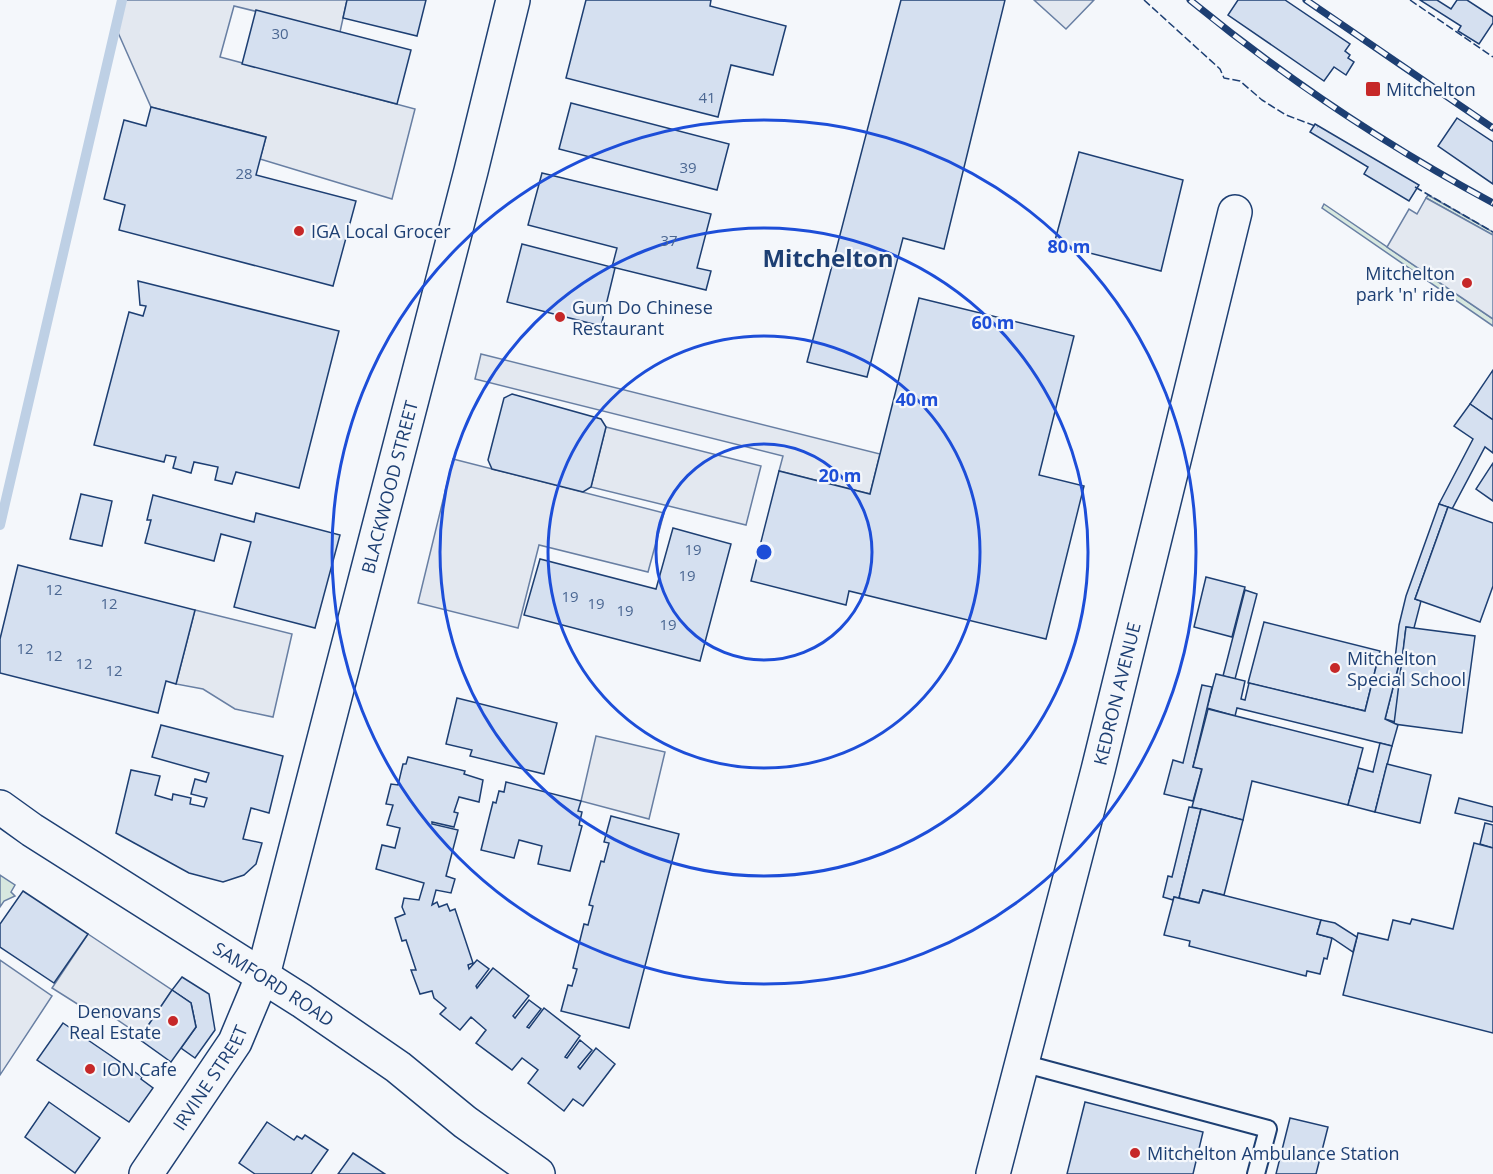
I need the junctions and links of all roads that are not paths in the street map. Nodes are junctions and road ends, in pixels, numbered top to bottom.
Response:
1 (513, 0) edge
2 (1235, 212) dead end
3 (0, 807) edge
4 (263, 975) junction
5 (1022, 1063) junction
6 (146, 1174) edge
7 (538, 1174) edge
8 (993, 1174) edge
9 (1256, 1174) edge

1 - 4 street, BLACKWOOD STREET
2 - 5 street, KEDRON AVENUE
3 - 4 street, SAMFORD ROAD
4 - 6 street, IRVINE STREET
4 - 7 street, SAMFORD ROAD
5 - 8 street, KEDRON AVENUE
5 - 9 lane

